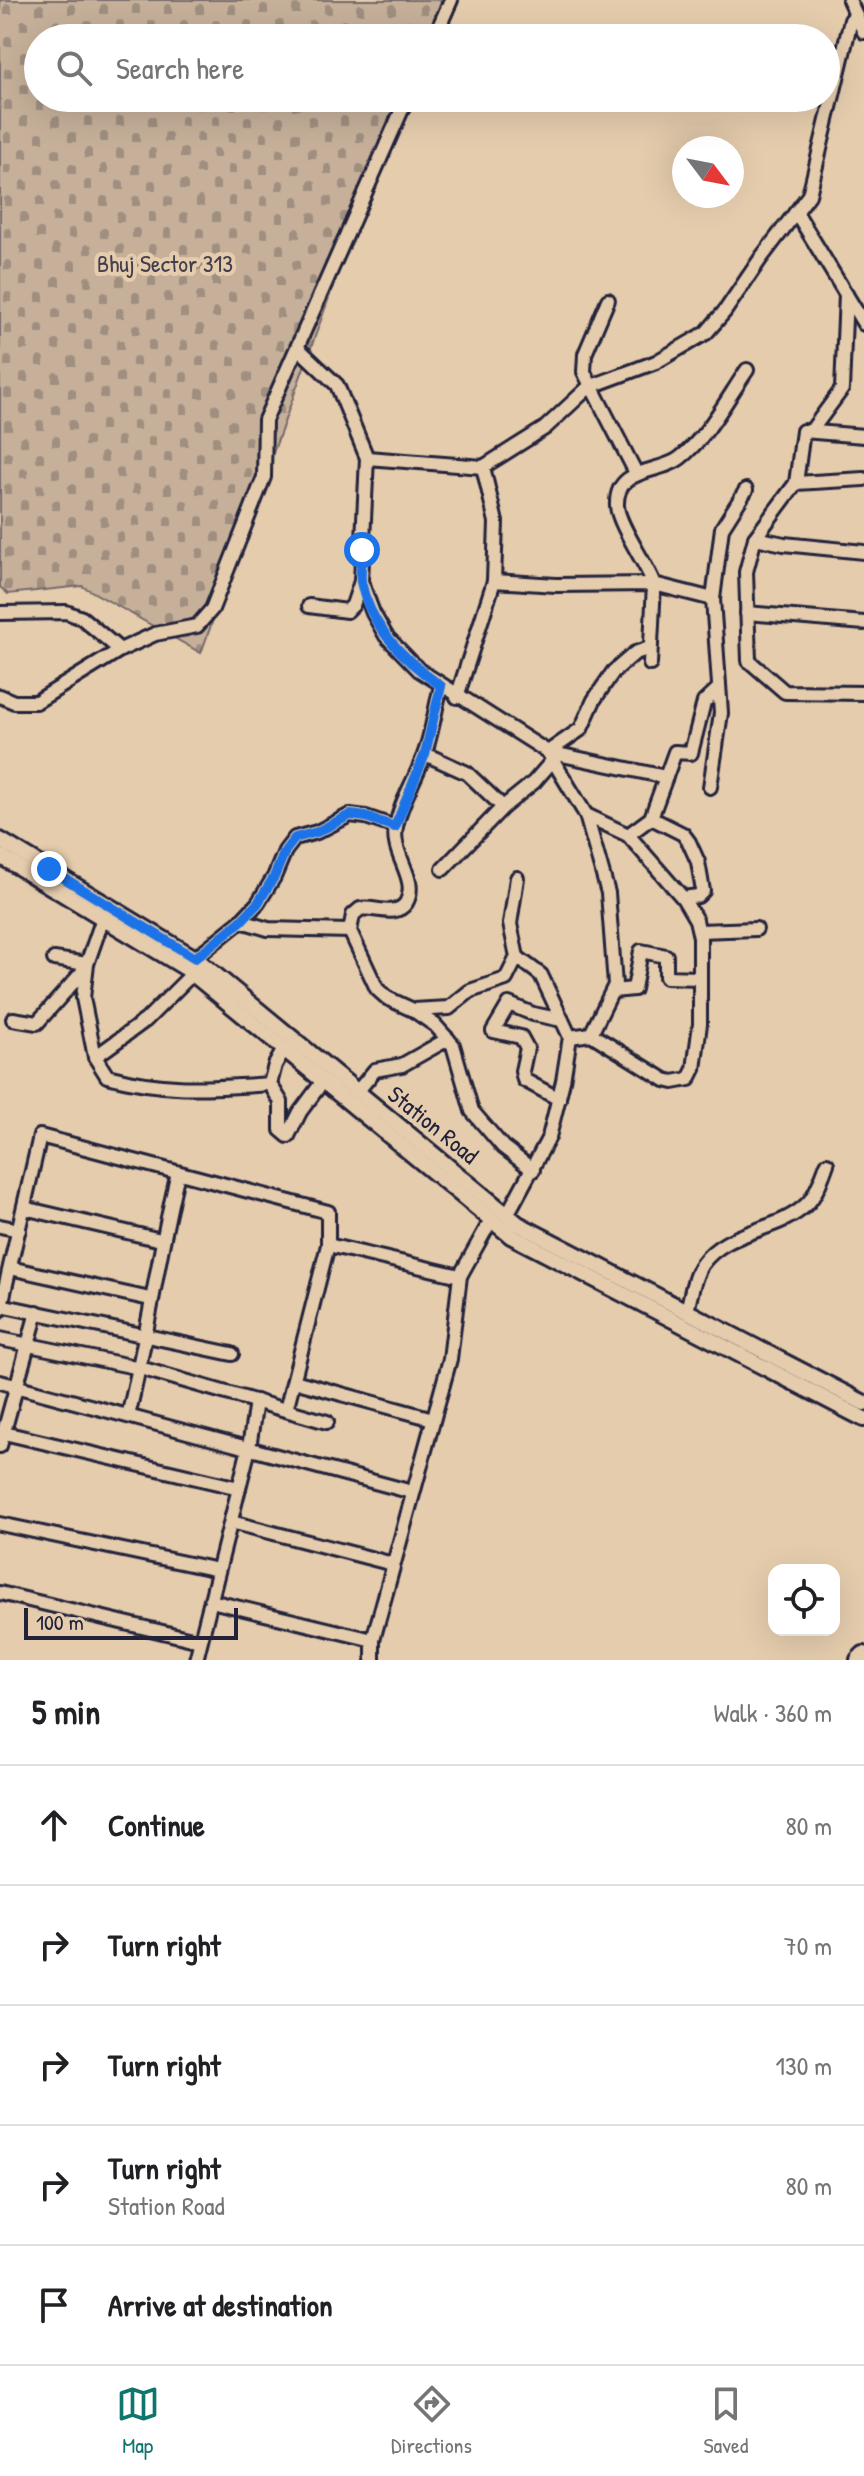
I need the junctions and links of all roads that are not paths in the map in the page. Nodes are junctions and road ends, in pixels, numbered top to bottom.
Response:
1 (451, 0) edge
2 (856, 7) edge
3 (440, 24) edge
4 (864, 32) edge
5 (840, 66) edge
6 (401, 112) edge
7 (829, 112) edge
8 (796, 212) junction
9 (846, 294) junction
10 (608, 300) dead end
11 (864, 324) edge
12 (298, 348) junction
13 (747, 370) dead end
14 (589, 387) junction
15 (811, 431) junction
16 (864, 436) edge
17 (367, 458) junction
18 (483, 467) junction
19 (636, 473) junction
20 (864, 479) edge
21 (796, 483) junction
22 (746, 490) dead end
23 (755, 538) junction
24 (864, 552) edge
25 (361, 581) junction
26 (494, 581) junction
27 (654, 584) junction
28 (713, 599) junction
29 (309, 606) dead end
30 (0, 613) edge
31 (747, 613) junction
32 (864, 623) edge
33 (650, 648) junction
34 (120, 650) junction
35 (650, 664) dead end
36 (441, 686) junction
37 (719, 688) junction
38 (864, 693) edge
39 (0, 696) edge
40 (457, 697) junction
41 (425, 754) junction
42 (550, 756) junction
43 (666, 777) junction
44 (710, 787) dead end
45 (503, 807) junction
46 (586, 815) junction
47 (651, 818) junction
48 (395, 827) junction
49 (628, 835) junction
50 (0, 840) edge
51 (0, 856) edge
52 (443, 869) dead end
53 (517, 878) dead end
54 (683, 898) junction
55 (103, 918) junction
56 (241, 921) junction
57 (756, 929) dead end
58 (350, 931) junction
59 (699, 931) junction
60 (517, 957) junction
61 (195, 958) junction
62 (54, 959) dead end
63 (86, 966) junction
64 (192, 974) junction
65 (699, 978) junction
66 (613, 991) junction
67 (413, 1010) junction
68 (13, 1019) dead end
69 (562, 1020) junction
70 (591, 1034) junction
71 (570, 1037) junction
72 (448, 1039) junction
73 (284, 1049) junction
74 (95, 1057) junction
75 (323, 1081) junction
76 (270, 1084) junction
77 (357, 1092) junction
78 (559, 1099) junction
79 (827, 1164) dead end
80 (533, 1170) junction
81 (178, 1173) junction
82 (24, 1208) junction
83 (507, 1215) junction
84 (491, 1220) junction
85 (0, 1226) edge
86 (19, 1230) junction
87 (161, 1240) junction
88 (328, 1245) junction
89 (10, 1268) junction
90 (460, 1276) junction
91 (150, 1299) junction
92 (0, 1307) edge
93 (687, 1311) junction
94 (37, 1312) junction
95 (145, 1334) junction
96 (0, 1339) edge
97 (29, 1345) junction
98 (232, 1354) dead end
99 (140, 1368) junction
100 (294, 1381) junction
101 (0, 1382) edge
102 (17, 1387) junction
103 (256, 1401) junction
104 (864, 1403) edge
105 (286, 1410) junction
106 (128, 1416) junction
107 (433, 1419) junction
108 (864, 1419) edge
109 (327, 1422) dead end
110 (4, 1433) junction
111 (0, 1446) edge
112 (249, 1448) junction
113 (239, 1488) junction
114 (412, 1492) junction
115 (231, 1522) junction
116 (0, 1524) edge
117 (393, 1564) junction
118 (218, 1570) junction
119 (0, 1593) edge
120 (211, 1601) junction
121 (373, 1640) junction
122 (200, 1641) junction
123 (864, 1655) edge
124 (196, 1660) edge
125 (373, 1660) edge
126 (859, 1660) edge

1 - 3 street
2 - 4 street
2 - 5 street
6 - 12 street
7 - 8 street
8 - 9 street
8 - 14 street
9 - 11 street
9 - 15 street
10 - 14 street
12 - 17 street
12 - 34 street
13 - 19 street
14 - 18 street
14 - 19 street
15 - 16 street
15 - 21 street
17 - 18 street
17 - 25 street
18 - 26 street
19 - 27 street
20 - 21 street
21 - 23 street
22 - 28 street
23 - 24 street
23 - 31 street
25 - 29 street
25 - 36 street
26 - 27 street
26 - 40 street
27 - 28 street
27 - 33 street
28 - 37 street
30 - 34 street
31 - 32 street
31 - 38 street
33 - 35 street
33 - 42 street
34 - 39 street
36 - 40 street
36 - 41 street
37 - 43 street
37 - 44 street
40 - 42 street
41 - 45 street
41 - 48 street
42 - 43 street
42 - 45 street
42 - 46 street
43 - 47 street
45 - 52 street
46 - 49 street
46 - 66 street
47 - 49 street
47 - 54 street
48 - 56 street
48 - 58 street
49 - 54 street
50 - 61 street, Station Road
51 - 55 street, Station Road
53 - 60 street
54 - 59 street
55 - 63 street
55 - 64 street, Station Road
56 - 58 street
56 - 61 street
57 - 59 street
58 - 67 street
59 - 65 street
60 - 67 street
60 - 69 street
61 - 77 street, Station Road
62 - 63 street
63 - 68 street
63 - 74 street
64 - 73 street, Station Road
64 - 74 street
65 - 66 street
65 - 70 street
66 - 70 street
67 - 72 street
69 - 71 street
69 - 78 street
70 - 71 street
71 - 78 street
72 - 77 street
72 - 80 street
73 - 75 street, Station Road
73 - 76 street
74 - 76 street
75 - 76 street
75 - 84 street, Station Road
77 - 83 street, Station Road
78 - 80 street
79 - 93 street
80 - 83 street
81 - 82 street
81 - 87 street
81 - 88 street
82 - 86 street
82 - 87 street
83 - 93 street, Station Road
84 - 90 street
84 - 108 street, Station Road
85 - 86 street
86 - 89 street
87 - 91 street
88 - 90 street
88 - 100 street
89 - 91 street
89 - 92 street
90 - 107 street
91 - 95 street
92 - 94 street
93 - 104 street, Station Road
94 - 95 street
94 - 97 street
95 - 98 street
95 - 99 street
96 - 97 street
97 - 99 street
97 - 102 street
99 - 103 street
99 - 106 street
100 - 105 street
100 - 107 street
101 - 102 street
102 - 106 street
102 - 110 street
103 - 105 street
103 - 112 street
105 - 109 street
106 - 112 street
107 - 114 street
110 - 111 street
110 - 113 street
112 - 113 street
112 - 114 street
113 - 115 street
114 - 117 street
115 - 117 street
115 - 118 street
116 - 118 street
117 - 121 street
118 - 120 street
119 - 122 street
120 - 121 street
120 - 122 street
121 - 125 street
122 - 124 street
123 - 126 main road

